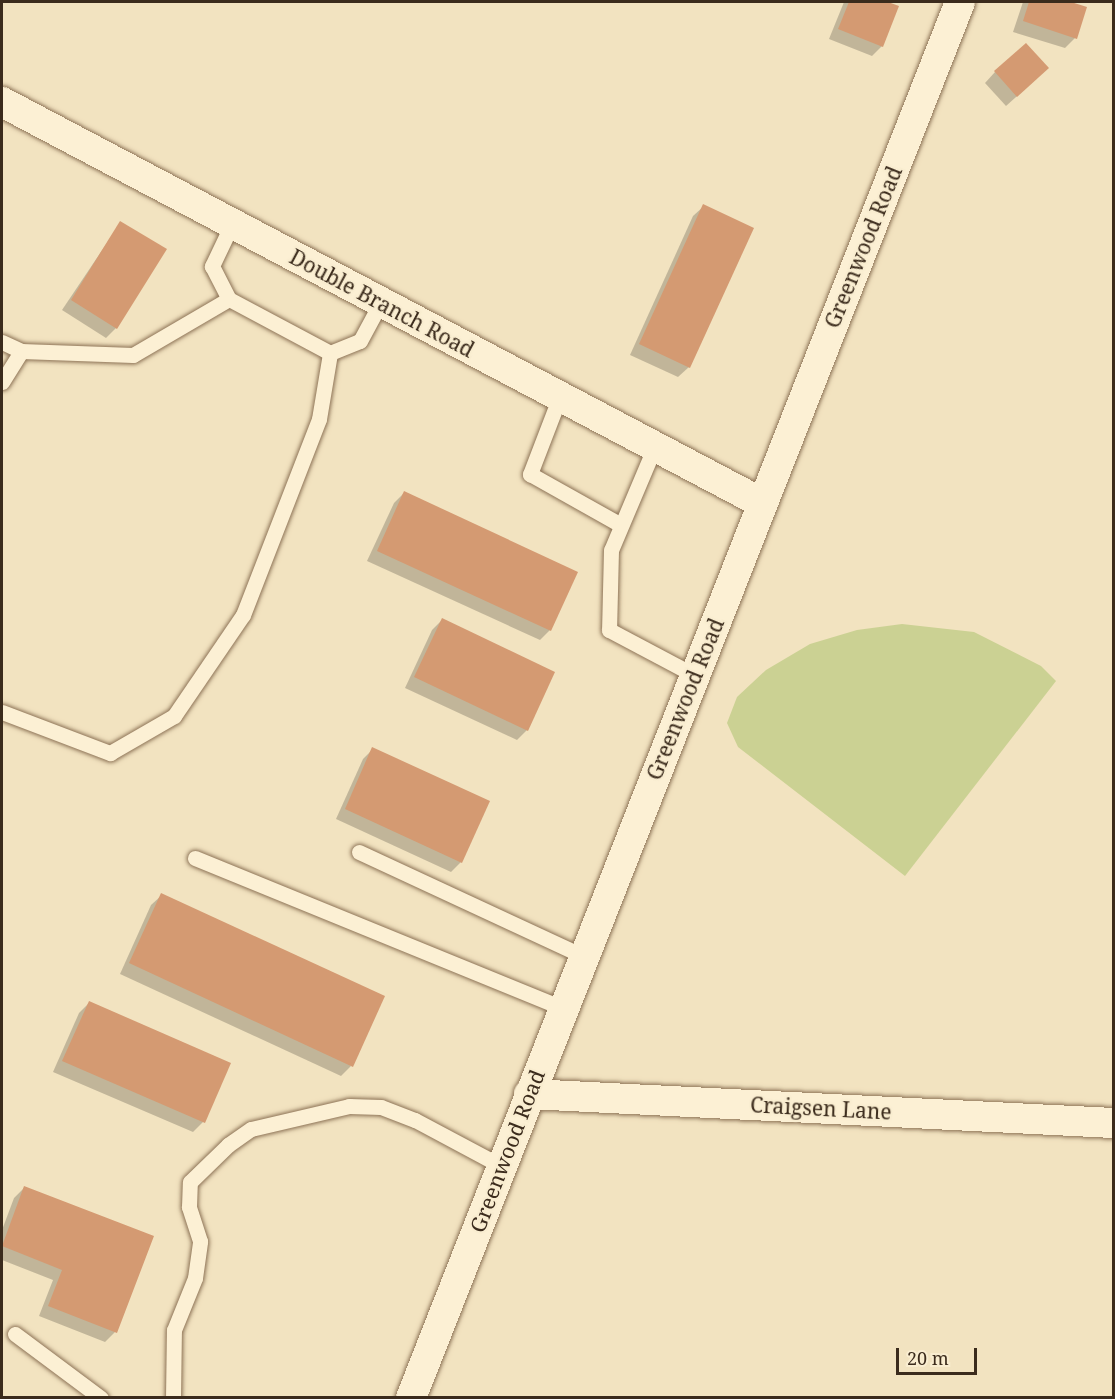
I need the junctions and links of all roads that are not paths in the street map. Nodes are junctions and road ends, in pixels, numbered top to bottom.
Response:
1 (960, 2) edge
2 (2, 102) edge
3 (232, 224) junction
4 (229, 299) junction
5 (381, 302) junction
6 (2, 342) edge
7 (21, 351) junction
8 (330, 353) junction
9 (2, 382) edge
10 (560, 396) junction
11 (655, 446) junction
12 (762, 503) junction
13 (621, 525) junction
14 (694, 675) junction
15 (2, 712) edge
16 (358, 852) dead end
17 (195, 858) dead end
18 (583, 957) junction
19 (563, 1008) junction
20 (529, 1094) junction
21 (1113, 1123) edge
22 (501, 1166) junction
23 (15, 1334) dead end
24 (101, 1398) edge
25 (173, 1398) edge
26 (411, 1398) edge

1 - 12 street, Greenwood Road
2 - 3 street, Double Branch Road
3 - 4 lane
3 - 5 street, Double Branch Road
4 - 7 lane
4 - 8 lane
5 - 8 lane
5 - 10 street, Double Branch Road
6 - 7 lane
7 - 9 lane
8 - 15 lane
10 - 11 street, Double Branch Road
10 - 13 lane
11 - 12 street, Double Branch Road
11 - 13 lane
12 - 14 street, Greenwood Road
13 - 14 lane
14 - 18 street, Greenwood Road
16 - 18 lane
17 - 19 lane
18 - 19 street, Greenwood Road
19 - 20 street, Greenwood Road
20 - 21 street, Craigsen Lane
20 - 22 street, Greenwood Road
22 - 25 lane
22 - 26 street, Greenwood Road
23 - 24 lane

